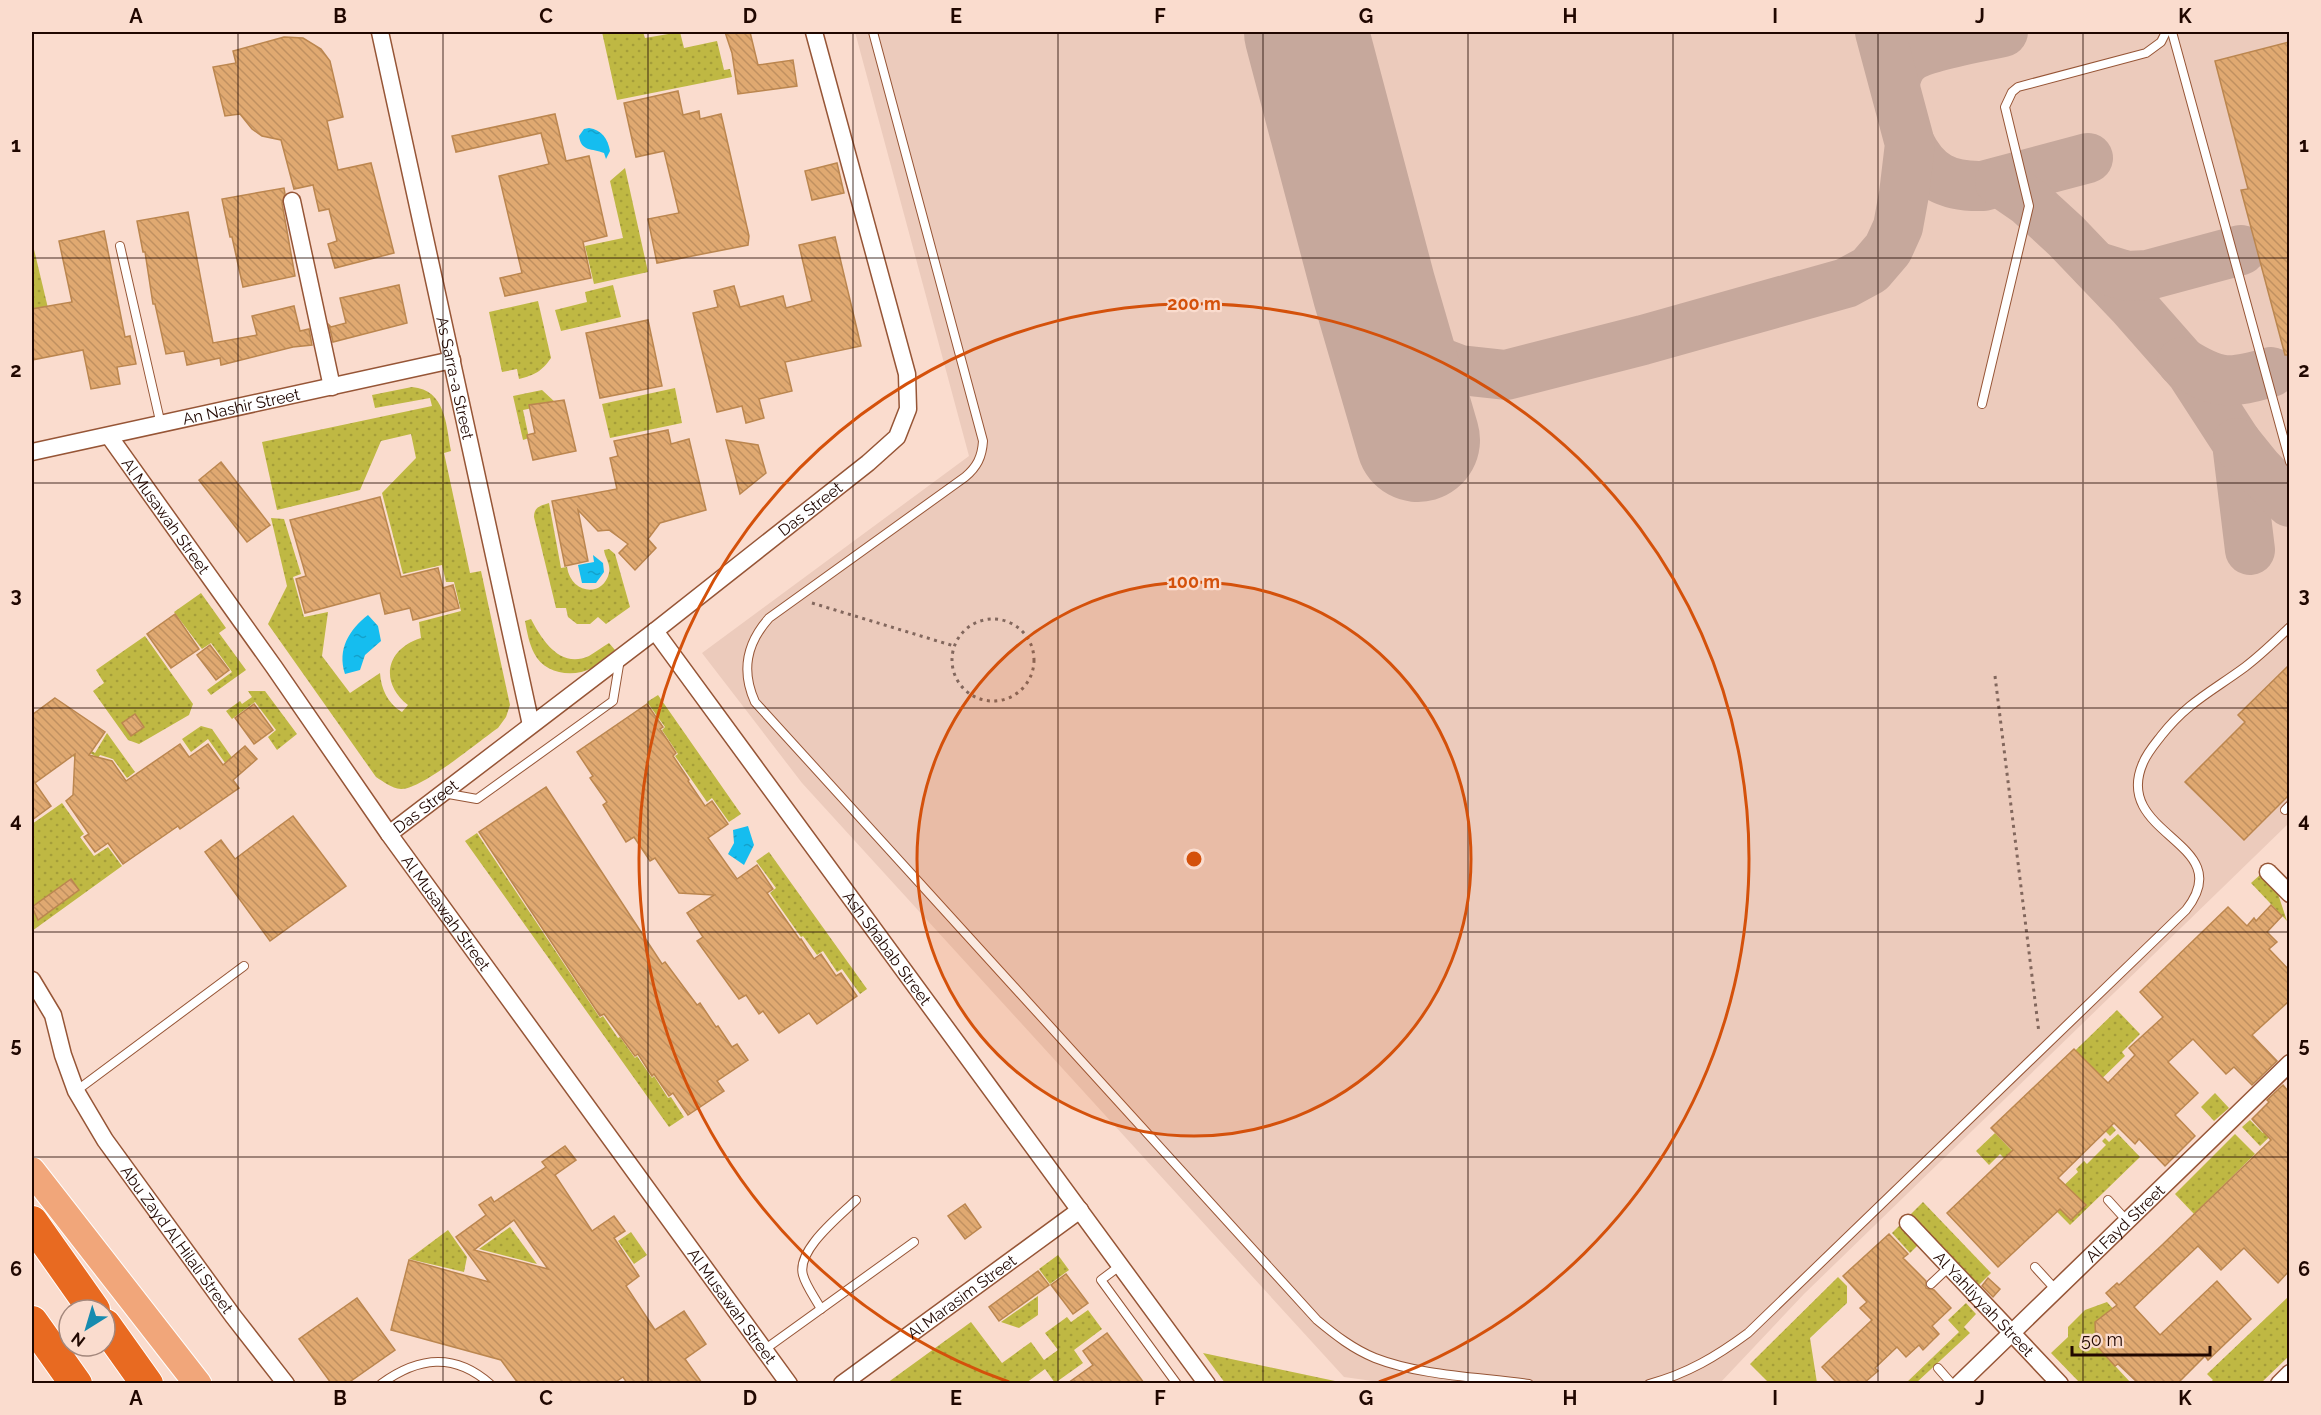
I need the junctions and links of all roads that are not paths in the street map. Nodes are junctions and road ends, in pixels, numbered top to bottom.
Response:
1 (380, 32) edge
2 (814, 32) edge
3 (873, 32) edge
4 (2166, 32) edge
5 (2172, 32) edge
6 (292, 201) dead end
7 (120, 246) dead end
8 (452, 360) junction
9 (332, 387) junction
10 (1982, 404) dead end
11 (162, 425) junction
12 (109, 436) junction
13 (32, 452) edge
14 (2289, 462) edge
15 (2289, 627) edge
16 (655, 631) junction
17 (620, 657) junction
18 (531, 726) junction
19 (442, 793) junction
20 (388, 834) junction
21 (2268, 872) dead end
22 (2289, 894) edge
23 (244, 966) dead end
24 (32, 980) edge
25 (2289, 1063) edge
26 (76, 1091) junction
27 (32, 1171) edge
28 (856, 1200) dead end
29 (2108, 1200) dead end
30 (1080, 1210) junction
31 (2127, 1221) junction
32 (32, 1222) edge
33 (1908, 1223) dead end
34 (914, 1242) dead end
35 (1121, 1265) junction
36 (1949, 1266) junction
37 (2035, 1267) dead end
38 (1931, 1284) dead end
39 (2056, 1290) junction
40 (86, 1298) edge
41 (821, 1309) junction
42 (32, 1322) edge
43 (2011, 1333) junction
44 (117, 1342) edge
45 (764, 1350) junction
46 (1938, 1368) dead end
47 (2289, 1373) edge
48 (76, 1383) edge
49 (147, 1383) edge
50 (198, 1383) edge
51 (286, 1383) edge
52 (381, 1383) edge
53 (490, 1383) edge
54 (789, 1383) edge
55 (842, 1383) edge
56 (1177, 1383) edge
57 (1207, 1383) edge
58 (1529, 1383) edge
59 (1649, 1383) edge
60 (1952, 1383) edge
61 (1959, 1383) edge
62 (2060, 1383) edge
63 (2278, 1383) edge

1 - 8 street, As Sarra-a Street
2 - 16 street, Das Street
3 - 58 lane
4 - 10 lane
5 - 14 lane
6 - 9 street
7 - 11 lane
8 - 9 street, An Nashir Street
8 - 18 street, As Sarra-a Street
9 - 11 street, An Nashir Street
11 - 12 street, An Nashir Street
12 - 13 street, An Nashir Street
12 - 20 street, Al Musawah Street
15 - 59 lane
16 - 17 street, Das Street
16 - 30 street, Ash Shabab Street
17 - 18 street, Das Street
17 - 19 lane
18 - 19 street, Das Street
19 - 20 street, Das Street
20 - 45 street, Al Musawah Street
21 - 22 street
23 - 26 lane
24 - 26 street, Abu Zayd Al Hilali Street
25 - 31 street, Al Fayd Street
26 - 51 street, Abu Zayd Al Hilali Street
27 - 50 main road
28 - 41 lane
29 - 31 lane
30 - 35 street, Ash Shabab Street
30 - 55 street, Al Marasim Street
31 - 39 street, Al Fayd Street
32 - 40 highway
33 - 36 street, Al Yahliyyah Street
34 - 41 lane
35 - 56 lane
35 - 57 street, Ash Shabab Street
36 - 38 lane
36 - 43 street, Al Yahliyyah Street
37 - 39 lane
39 - 43 street, Al Fayd Street
41 - 45 lane
42 - 48 highway
43 - 61 street, Al Fayd Street
43 - 62 street, Al Yahliyyah Street
44 - 49 highway
45 - 54 street, Al Musawah Street
46 - 60 lane
47 - 63 street
52 - 53 lane

